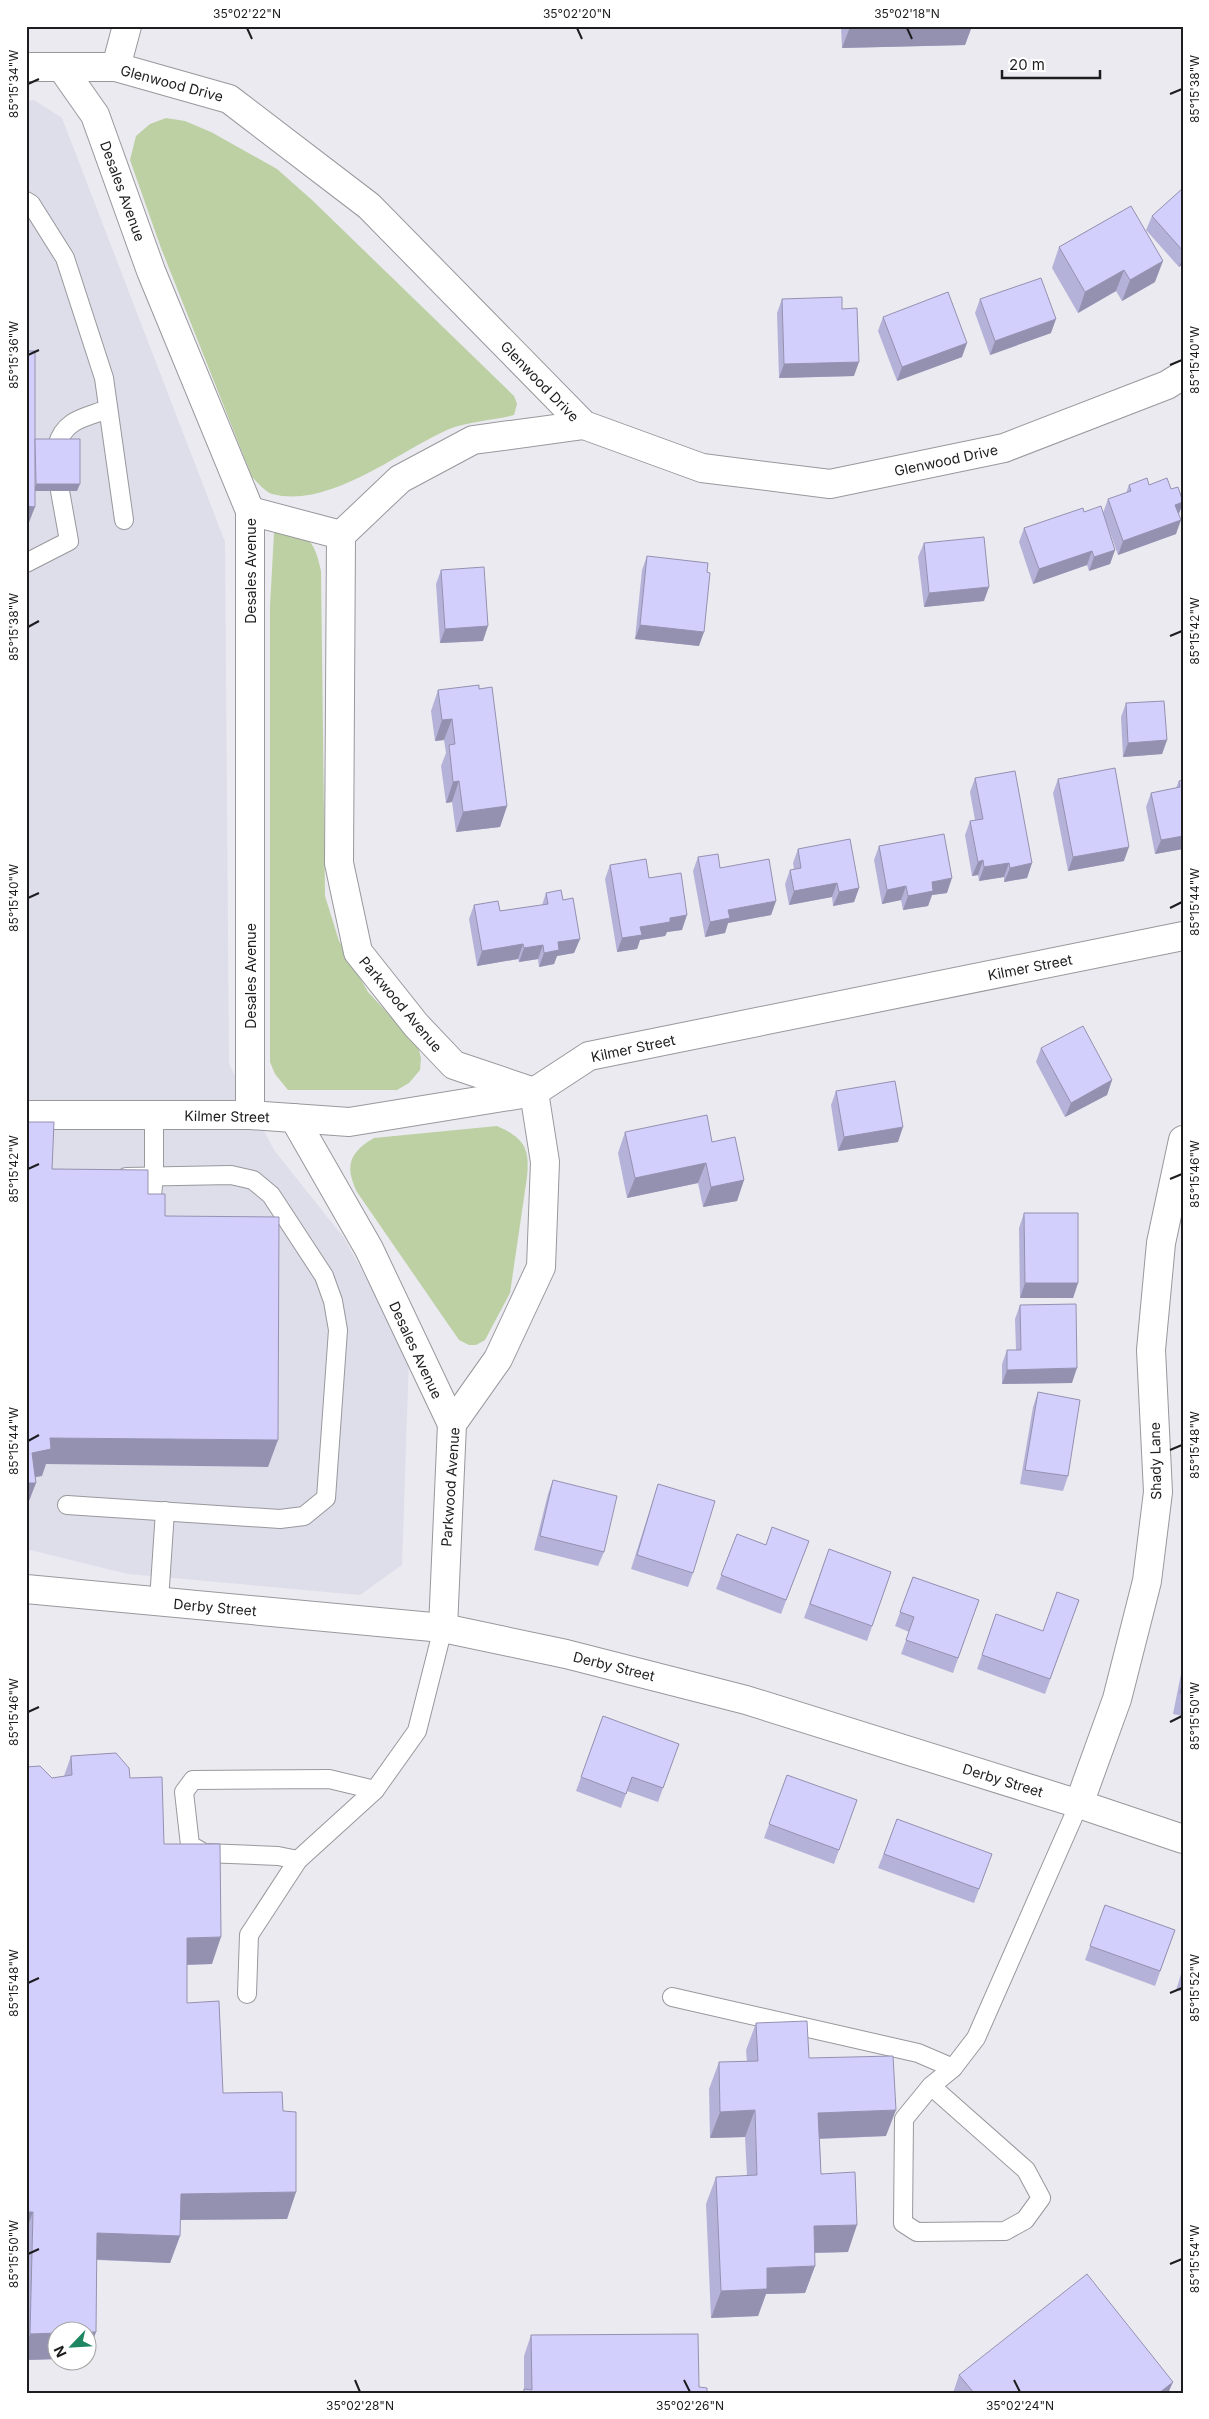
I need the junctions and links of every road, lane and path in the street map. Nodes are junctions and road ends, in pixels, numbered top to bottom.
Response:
1 (127, 26) edge
2 (26, 67) edge
3 (116, 67) junction
4 (62, 68) junction
5 (26, 202) edge
6 (1183, 375) edge
7 (108, 410) junction
8 (584, 425) junction
9 (57, 446) edge
10 (60, 491) edge
11 (250, 511) junction
12 (124, 520) dead end
13 (341, 535) junction
14 (26, 562) edge
15 (1183, 936) edge
16 (534, 1092) junction
17 (26, 1115) edge
18 (154, 1115) junction
19 (250, 1115) junction
20 (294, 1118) junction
21 (1183, 1140) edge
22 (154, 1176) junction
23 (106, 1177) edge
24 (138, 1216) edge
25 (452, 1424) junction
26 (67, 1505) dead end
27 (166, 1511) junction
28 (26, 1589) edge
29 (159, 1601) junction
30 (443, 1628) junction
31 (375, 1790) junction
32 (1079, 1804) junction
33 (1183, 1839) edge
34 (298, 1860) junction
35 (247, 1994) dead end
36 (672, 1998) dead end
37 (953, 2068) junction
38 (931, 2086) junction

1 - 3 street
2 - 4 street, Glenwood Drive
3 - 4 street, Glenwood Drive
3 - 8 street, Glenwood Drive
4 - 11 street, Desales Avenue
5 - 7 lane
6 - 8 street, Glenwood Drive
7 - 9 lane
7 - 12 lane
8 - 13 street
10 - 14 lane
11 - 13 street
11 - 19 street, Desales Avenue
13 - 16 street, Parkwood Avenue
15 - 16 street, Kilmer Street
16 - 20 street, Kilmer Street
16 - 25 street, Parkwood Avenue
17 - 18 street, Kilmer Street
18 - 19 street, Kilmer Street
18 - 22 lane
19 - 20 street, Kilmer Street
20 - 25 street, Desales Avenue
21 - 32 street, Shady Lane
22 - 23 lane
22 - 24 lane
22 - 27 lane
25 - 30 street, Parkwood Avenue
26 - 27 lane
27 - 29 lane
28 - 29 street, Derby Street
29 - 30 street, Derby Street
30 - 31 lane
30 - 32 street, Derby Street
31 - 34 lane
31 - 34 lane
32 - 33 street, Derby Street
32 - 37 lane
34 - 35 lane
36 - 37 lane
37 - 38 lane
38 - 38 lane

